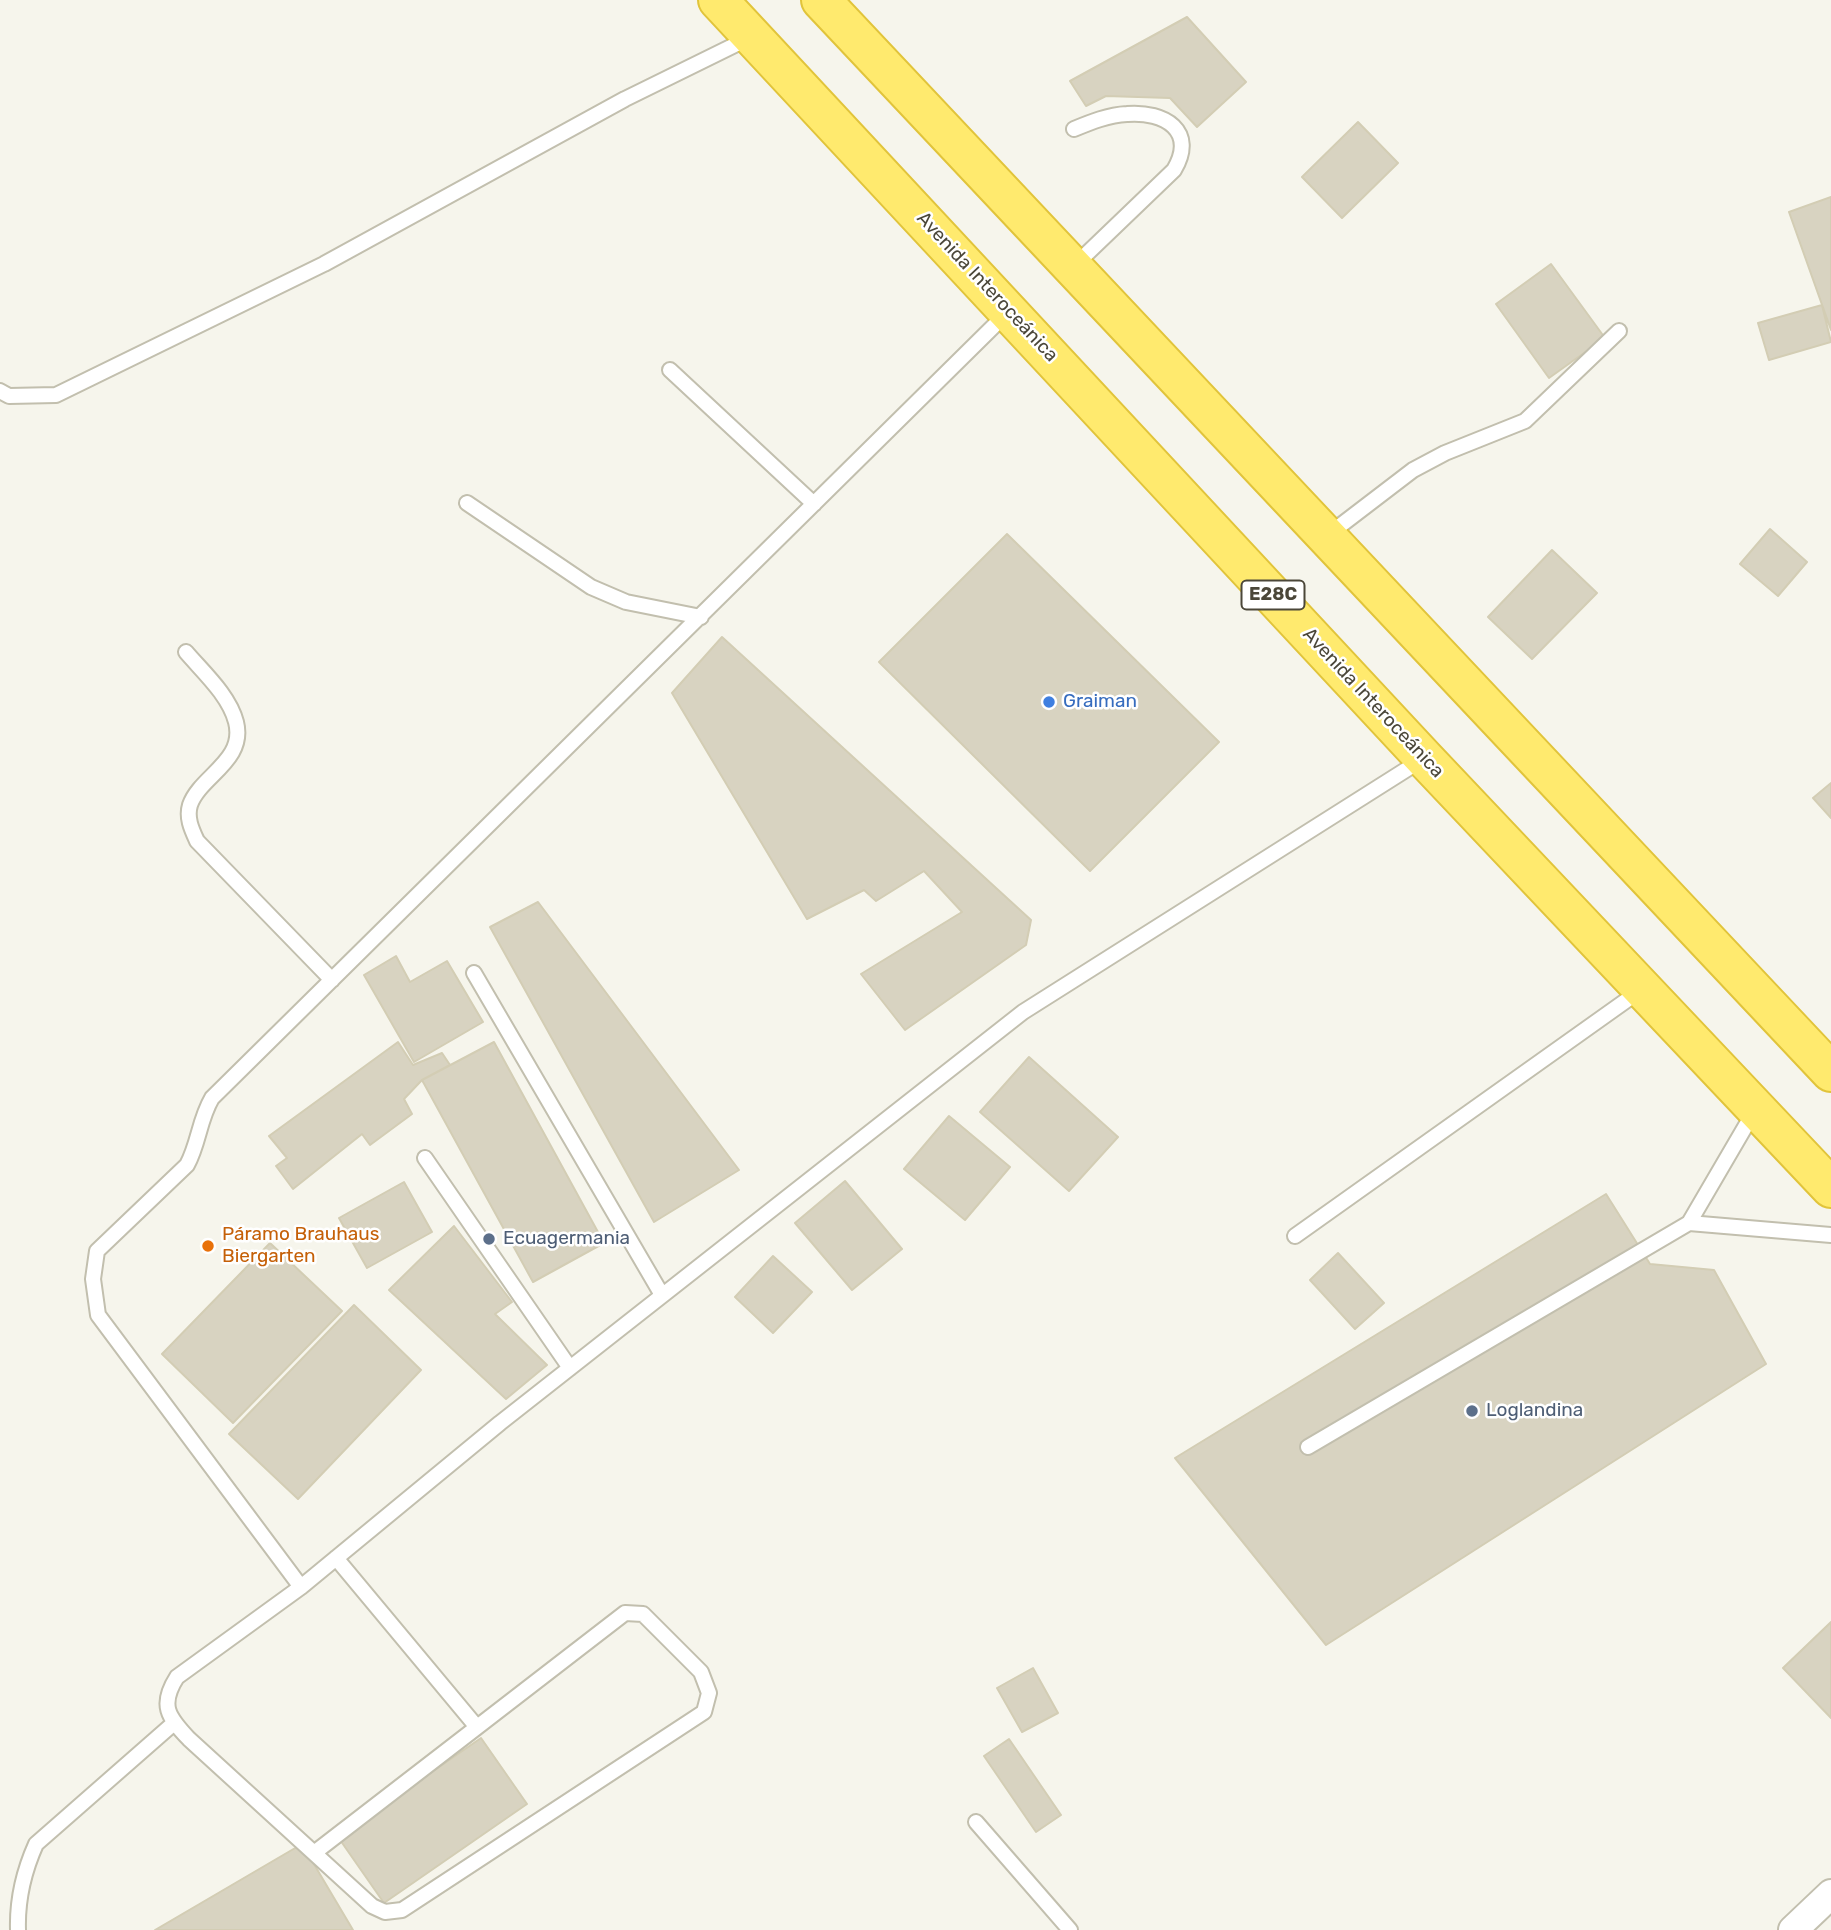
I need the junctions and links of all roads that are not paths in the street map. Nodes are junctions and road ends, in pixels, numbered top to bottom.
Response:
1 (718, 0) edge
2 (821, 0) edge
3 (752, 37) junction
4 (1074, 129) dead end
5 (1073, 267) junction
6 (1010, 310) junction
7 (1619, 331) dead end
8 (670, 370) dead end
9 (0, 391) edge
10 (467, 503) dead end
11 (814, 504) junction
12 (1327, 536) junction
13 (701, 617) junction
14 (186, 652) dead end
15 (1424, 758) junction
16 (474, 973) dead end
17 (332, 980) junction
18 (1642, 989) junction
19 (1831, 1072) edge
20 (1756, 1109) junction
21 (425, 1158) dead end
22 (1831, 1188) edge
23 (1689, 1223) junction
24 (1831, 1234) edge
25 (1294, 1236) dead end
26 (662, 1295) junction
27 (570, 1368) junction
28 (1308, 1447) dead end
29 (336, 1558) junction
30 (301, 1587) junction
31 (174, 1723) junction
32 (476, 1726) junction
33 (976, 1822) dead end
34 (314, 1853) junction
35 (1831, 1894) edge
36 (18, 1930) edge
37 (1070, 1930) edge
38 (1793, 1930) edge

1 - 3 highway, Avenida Interoceánica / E28C
2 - 5 highway
3 - 6 highway, Avenida Interoceánica / E28C
3 - 9 lane
4 - 5 lane
5 - 12 highway
6 - 11 lane
6 - 15 highway, Avenida Interoceánica / E28C
7 - 12 lane
8 - 11 lane
10 - 13 lane
11 - 13 lane
12 - 19 highway
13 - 17 lane
14 - 17 lane
15 - 18 highway, Avenida Interoceánica / E28C
15 - 26 lane
16 - 26 lane
17 - 30 lane
18 - 20 highway, Avenida Interoceánica / E28C
18 - 25 lane
20 - 22 highway, Avenida Interoceánica / E28C
20 - 23 lane
21 - 27 lane
23 - 24 lane
23 - 28 lane
26 - 27 lane
27 - 29 lane
29 - 30 lane
29 - 32 lane
30 - 31 lane
31 - 34 lane
31 - 36 lane
32 - 34 lane
32 - 34 lane
33 - 37 lane
35 - 38 street

